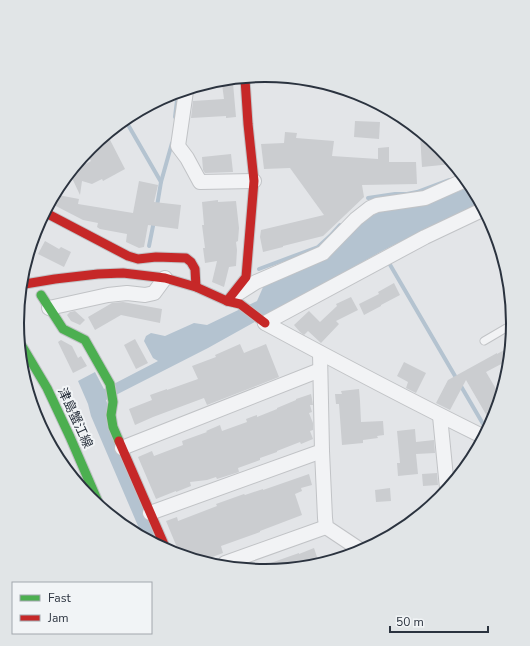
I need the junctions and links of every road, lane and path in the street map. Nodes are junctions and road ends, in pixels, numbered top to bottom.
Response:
1 (245, 83) edge
2 (185, 96) edge
3 (254, 181) junction
4 (460, 182) edge
5 (479, 212) edge
6 (50, 215) edge
7 (165, 278) junction
8 (28, 284) edge
9 (196, 287) junction
10 (41, 295) dead end
11 (234, 302) junction
12 (49, 308) junction
13 (264, 322) junction
14 (506, 328) edge
15 (484, 341) dead end
16 (26, 353) edge
17 (320, 353) junction
18 (320, 370) junction
19 (440, 416) junction
20 (479, 434) edge
21 (122, 448) junction
22 (322, 451) junction
23 (446, 482) edge
24 (94, 492) edge
25 (150, 513) junction
26 (326, 527) junction
27 (162, 541) edge
28 (356, 546) edge
29 (230, 561) edge

1 - 3 street
2 - 3 street
3 - 11 street
4 - 11 street
5 - 13 street
6 - 9 street
7 - 8 street
7 - 9 street
7 - 12 street
9 - 11 street
10 - 12 street
11 - 13 street
12 - 21 street
13 - 17 street
14 - 15 lane
16 - 24 street, 津島蟹江線
17 - 18 street
17 - 19 street
18 - 21 street
18 - 22 street
19 - 20 street
19 - 23 street
21 - 25 street
22 - 25 street
22 - 26 street
25 - 27 street
26 - 28 street
26 - 29 street

